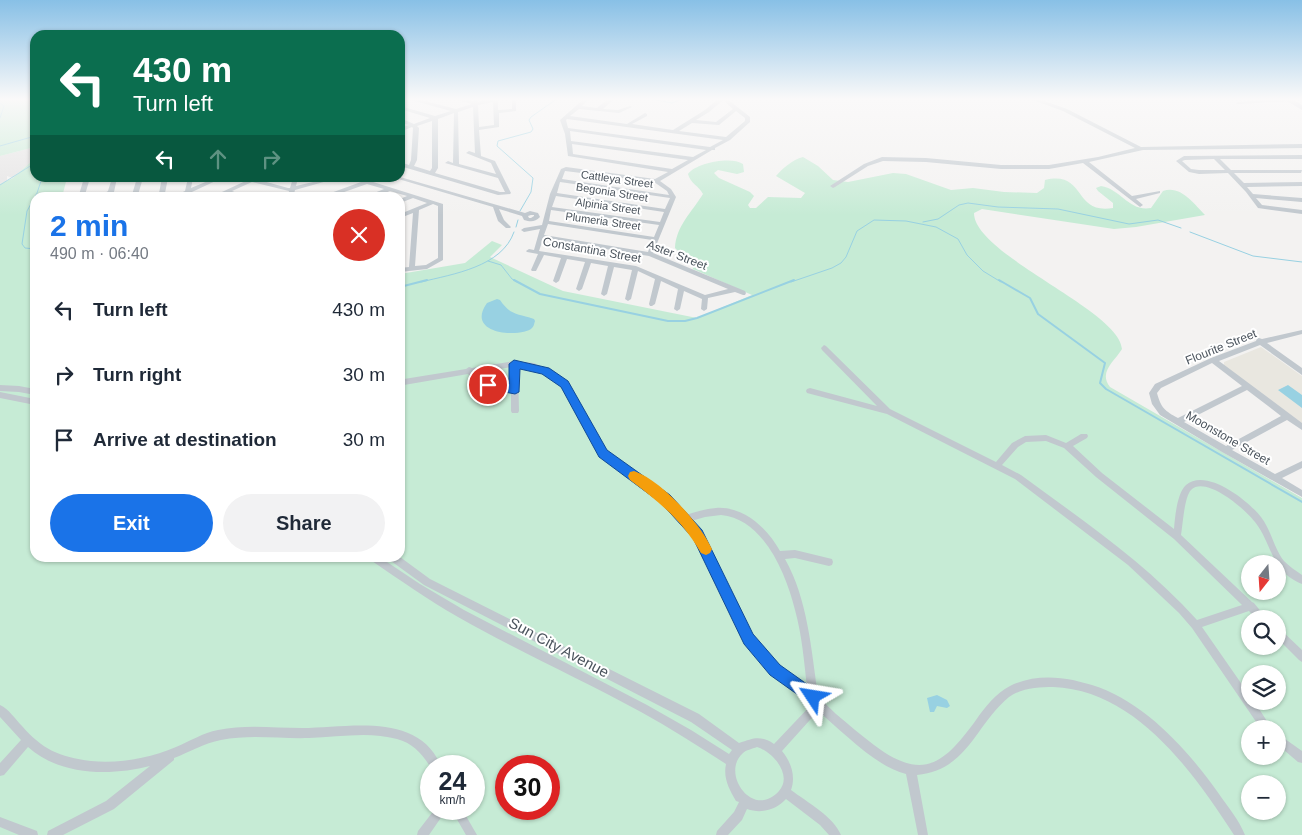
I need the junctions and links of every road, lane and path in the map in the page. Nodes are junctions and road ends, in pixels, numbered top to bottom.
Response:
1 (416, 137) edge
2 (435, 137) edge
3 (456, 137) edge
4 (477, 137) edge
5 (568, 137) edge
6 (628, 137) edge
7 (715, 137) edge
8 (1118, 137) edge
9 (728, 139) joint
10 (569, 142) junction
11 (1302, 146) edge
12 (713, 148) junction
13 (1139, 148) junction
14 (469, 153) dead end
15 (478, 156) junction
16 (1302, 157) edge
17 (1216, 158) junction
18 (1286, 158) junction
19 (694, 159) junction
20 (1084, 162) junction
21 (448, 163) dead end
22 (405, 165) edge
23 (456, 165) junction
24 (411, 167) junction
25 (674, 170) junction
26 (1301, 171) edge
27 (1229, 172) junction
28 (432, 174) junction
29 (501, 177) junction
30 (405, 180) edge
31 (558, 180) junction
32 (656, 181) junction
33 (189, 182) edge
34 (209, 182) edge
35 (248, 182) edge
36 (262, 182) edge
37 (293, 182) edge
38 (321, 182) edge
39 (368, 182) joint
40 (1302, 184) edge
41 (1242, 185) junction
42 (833, 186) dead end
43 (391, 189) junction
44 (292, 190) junction
45 (188, 191) joint
46 (226, 191) joint
47 (229, 192) edge
48 (338, 192) edge
49 (382, 192) edge
50 (401, 192) edge
51 (1158, 192) dead end
52 (405, 193) edge
53 (553, 194) junction
54 (414, 196) junction
55 (1252, 196) junction
56 (673, 197) junction
57 (1131, 198) junction
58 (405, 199) edge
59 (1302, 200) edge
60 (434, 202) junction
61 (1140, 205) dead end
62 (494, 206) junction
63 (550, 208) junction
64 (416, 210) junction
65 (668, 211) junction
66 (1302, 212) edge
67 (405, 214) edge
68 (546, 222) junction
69 (662, 224) junction
70 (508, 227) dead end
71 (524, 230) dead end
72 (542, 237) junction
73 (656, 239) junction
74 (535, 252) junction
75 (650, 254) junction
76 (565, 257) junction
77 (588, 261) junction
78 (612, 264) junction
79 (636, 268) junction
80 (405, 270) edge
81 (412, 270) junction
82 (534, 270) dead end
83 (659, 277) junction
84 (556, 281) dead end
85 (682, 287) junction
86 (579, 289) dead end
87 (734, 290) junction
88 (743, 293) dead end
89 (604, 294) dead end
90 (705, 297) junction
91 (628, 299) dead end
92 (652, 304) dead end
93 (677, 309) dead end
94 (704, 309) dead end
95 (1301, 334) edge
96 (1262, 342) junction
97 (824, 348) dead end
98 (1212, 360) junction
99 (514, 364) junction
100 (469, 370) junction
101 (1302, 370) edge
102 (405, 382) edge
103 (1248, 386) junction
104 (0, 388) edge
105 (515, 389) junction
106 (810, 390) dead end
107 (30, 391) edge
108 (1153, 393) joint
109 (0, 395) edge
110 (30, 401) edge
111 (515, 411) dead end
112 (889, 412) junction
113 (1287, 416) junction
114 (1177, 422) junction
115 (1302, 427) edge
116 (1084, 436) dead end
117 (1067, 446) junction
118 (1225, 450) junction
119 (1302, 464) edge
120 (997, 466) junction
121 (1274, 478) junction
122 (1302, 494) edge
123 (685, 519) junction
124 (1177, 536) junction
125 (779, 555) junction
126 (381, 562) edge
127 (400, 562) edge
128 (829, 562) dead end
129 (1302, 580) edge
130 (1251, 606) junction
131 (1255, 610) edge
132 (1195, 625) junction
133 (519, 628) junction
134 (512, 639) junction
135 (1286, 641) edge
136 (1302, 657) edge
137 (816, 700) junction
138 (0, 710) edge
139 (1260, 720) edge
140 (28, 739) junction
141 (1286, 745) edge
142 (738, 749) junction
143 (776, 750) junction
144 (175, 753) junction
145 (428, 755) edge
146 (1302, 758) edge
147 (731, 761) junction
148 (912, 770) junction
149 (0, 771) edge
150 (785, 792) junction
151 (745, 802) junction
152 (434, 820) edge
153 (463, 820) edge
154 (0, 822) edge
155 (33, 835) edge
156 (52, 835) edge
157 (422, 835) edge
158 (472, 835) edge
159 (721, 835) edge
160 (836, 835) edge
161 (923, 835) edge
162 (1240, 835) edge

1 - 24 street
2 - 28 street
3 - 23 street
4 - 15 street
5 - 10 street
6 - 12 street
7 - 9 street
8 - 13 street
9 - 12 street
10 - 19 street
10 - 25 street
11 - 13 street
12 - 19 street
13 - 20 street
14 - 15 street
15 - 29 street
16 - 18 street
17 - 18 street
17 - 27 street
17 - 27 street
18 - 26 street
19 - 25 street
20 - 42 street
20 - 57 street
21 - 23 street
22 - 24 street
23 - 29 street
24 - 28 street
25 - 32 street
26 - 27 street
27 - 41 street
28 - 29 street
30 - 62 street, Plumeria Street
31 - 32 street
31 - 53 street
31 - 56 street, Cattleya Street
32 - 56 street
33 - 45 street
34 - 45 street
35 - 46 street
36 - 44 street
37 - 44 street
38 - 44 street
39 - 43 street
39 - 48 street
40 - 41 street
41 - 55 street
43 - 49 street
43 - 50 street
46 - 47 street
51 - 57 street
52 - 54 street
53 - 63 street
53 - 65 street, Begonia Street
54 - 58 street
54 - 60 street
55 - 59 street
55 - 66 street
56 - 65 street
57 - 61 street
60 - 64 street
60 - 81 street
62 - 68 street, Plumeria Street
62 - 70 street
63 - 68 street
63 - 69 street, Alpinia Street
64 - 67 street
64 - 81 street
65 - 69 street
68 - 71 street
68 - 72 street
68 - 73 street, Plumeria Street
69 - 73 street
72 - 74 street
72 - 75 street, Aster Street
73 - 75 street
74 - 76 street, Constantina Street
74 - 82 street
75 - 87 street, Aster Street
76 - 77 street, Constantina Street
76 - 84 street
77 - 78 street, Constantina Street
77 - 86 street
78 - 79 street, Constantina Street
78 - 89 street
79 - 83 street, Constantina Street
79 - 91 street
80 - 81 street
83 - 85 street, Constantina Street
83 - 92 street
85 - 90 street, Constantina Street
85 - 93 street
87 - 88 street, Aster Street
87 - 90 street
90 - 94 street
95 - 96 street, Flourite Street
96 - 98 street, Flourite Street
96 - 101 street
97 - 112 street
98 - 103 street
98 - 108 street, Flourite Street
99 - 100 street
99 - 105 street
99 - 123 street
100 - 102 street
100 - 105 street
103 - 113 street
103 - 114 street
104 - 107 street
105 - 111 street
106 - 112 street
108 - 114 street, Moonstone Street
109 - 110 street
112 - 120 street
113 - 115 street
113 - 118 street
114 - 118 street, Moonstone Street
116 - 117 street
117 - 120 street
117 - 124 street
118 - 121 street, Moonstone Street
119 - 121 street
120 - 132 street
121 - 122 street, Moonstone Street
123 - 125 street
123 - 137 street
124 - 129 street
124 - 130 street
125 - 128 street
125 - 137 street
126 - 134 street, Sun City Avenue
127 - 133 street, Sun City Avenue
130 - 131 street
130 - 132 street
132 - 139 street
133 - 134 street
133 - 142 street, Sun City Avenue
134 - 147 street, Sun City Avenue
135 - 136 street
137 - 143 street
137 - 148 street
138 - 140 street
140 - 144 street
140 - 149 street
141 - 146 street
142 - 143 street
142 - 147 street
143 - 150 street
144 - 145 street
144 - 156 street
147 - 151 street
148 - 161 street
148 - 162 street
150 - 151 street
150 - 160 street
151 - 159 street
152 - 157 street
153 - 158 street
154 - 155 street

